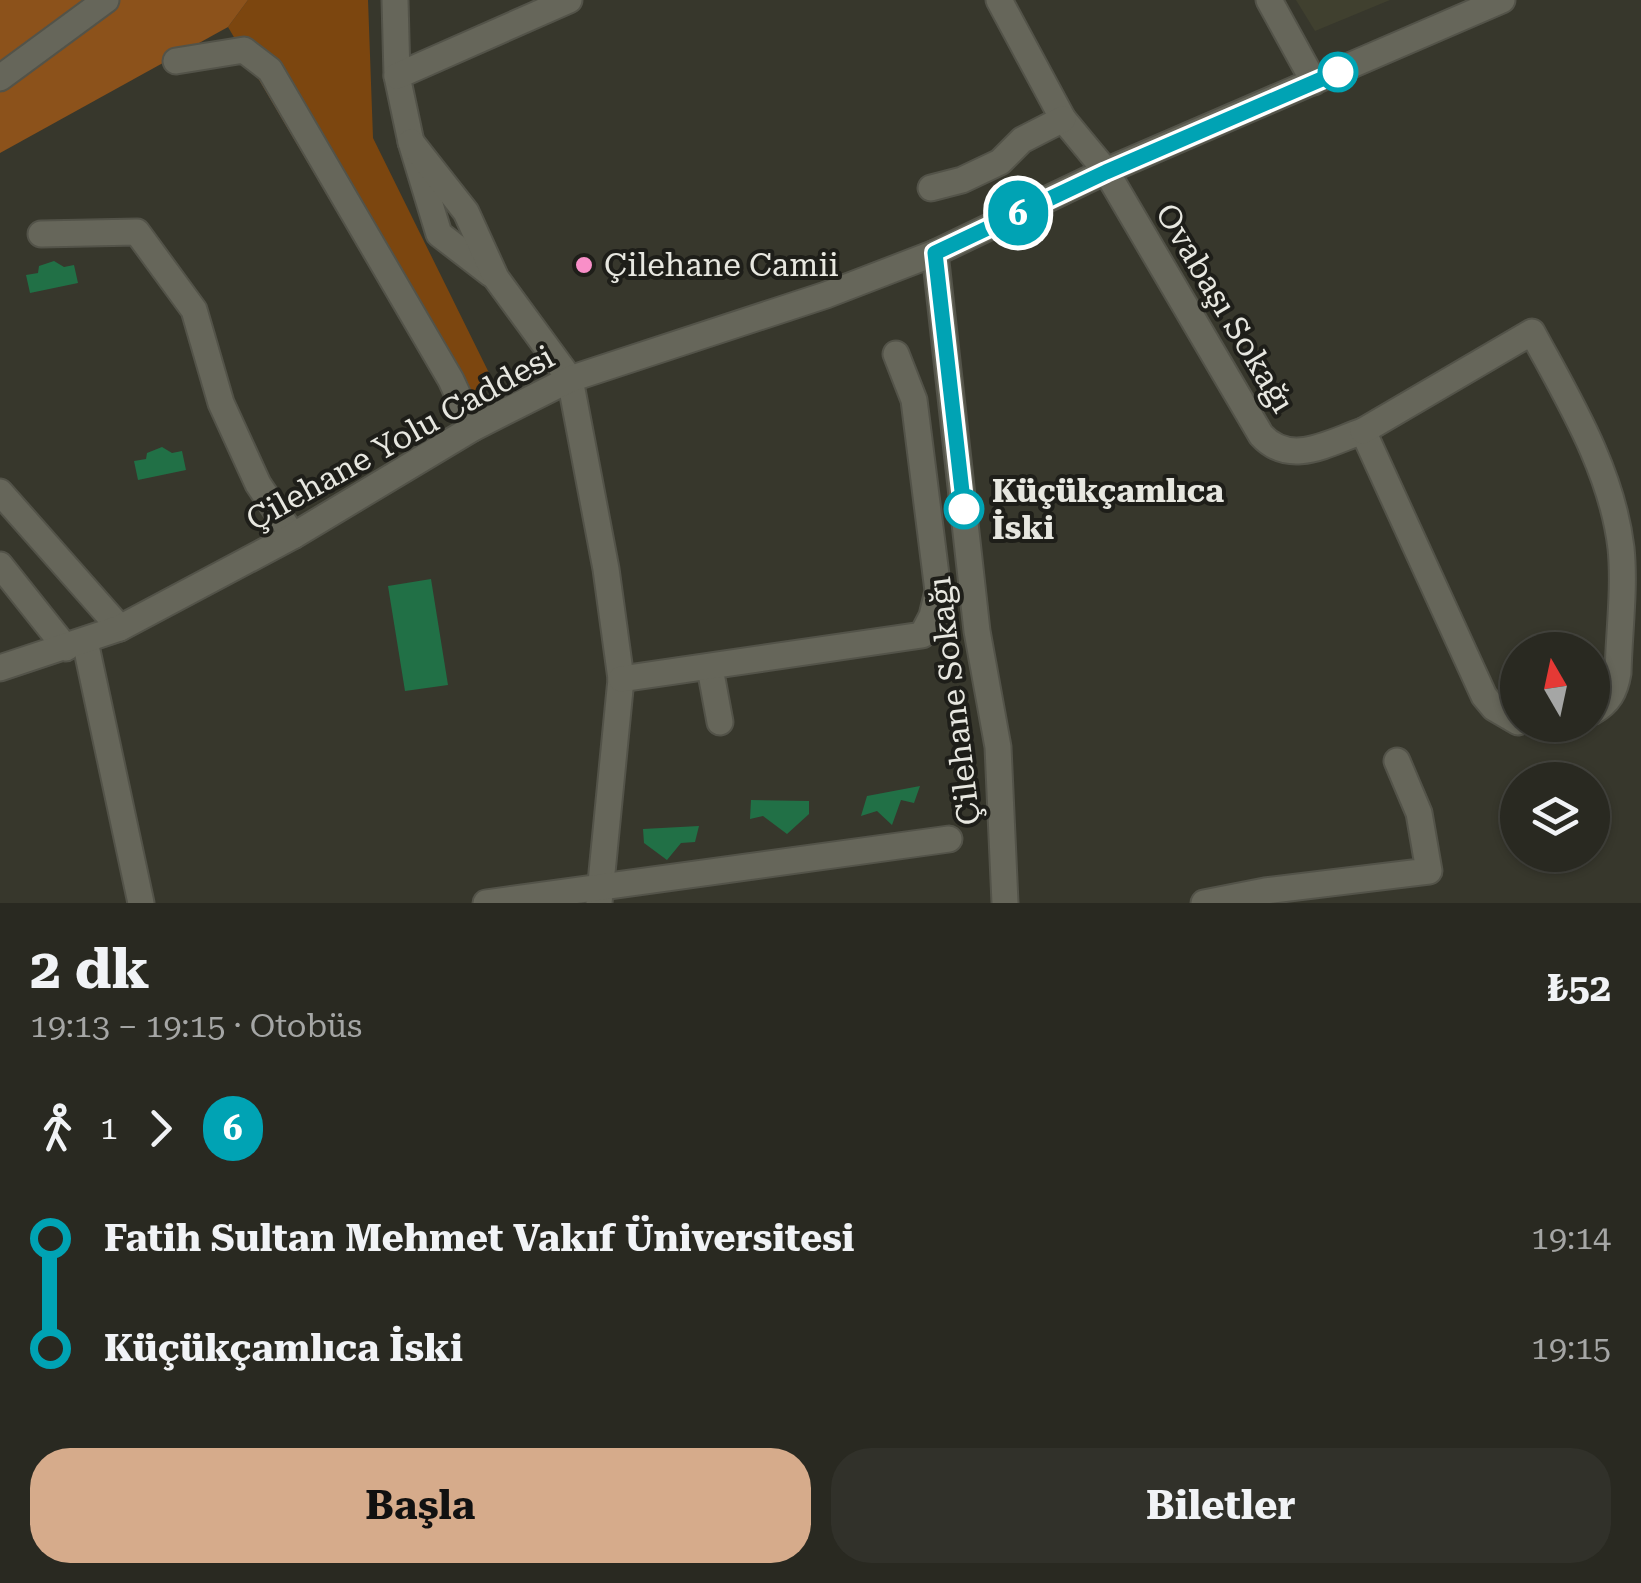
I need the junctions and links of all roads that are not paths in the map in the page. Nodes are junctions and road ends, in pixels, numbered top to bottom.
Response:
1 (106, 0) edge
2 (395, 0) edge
3 (570, 0) edge
4 (999, 0) edge
5 (1268, 0) edge
6 (1502, 0) edge
7 (176, 61) dead end
8 (397, 76) junction
9 (0, 78) edge
10 (1314, 82) junction
11 (1063, 119) junction
12 (1106, 172) junction
13 (931, 188) dead end
14 (41, 234) dead end
15 (935, 253) junction
16 (896, 354) dead end
17 (570, 379) junction
18 (473, 428) junction
19 (1363, 430) junction
20 (0, 492) edge
21 (293, 536) junction
22 (0, 565) edge
23 (120, 628) junction
24 (76, 644) junction
25 (0, 668) edge
26 (710, 668) junction
27 (621, 679) junction
28 (1610, 697) edge
29 (1500, 712) edge
30 (720, 722) dead end
31 (1398, 760) dead end
32 (950, 839) dead end
33 (599, 894) edge
34 (142, 903) edge
35 (486, 903) edge
36 (1005, 903) edge
37 (1204, 903) edge

1 - 9 street
2 - 8 street
3 - 8 street
4 - 11 street, Ovabaşı Sokağı
5 - 10 street
6 - 10 street, Çilehane Yolu Caddesi
7 - 18 street
8 - 17 street
10 - 12 street, Çilehane Yolu Caddesi
11 - 12 street, Ovabaşı Sokağı
11 - 13 street
12 - 15 street, Çilehane Yolu Caddesi
12 - 19 street, Ovabaşı Sokağı
14 - 21 street
15 - 17 street, Çilehane Yolu Caddesi
15 - 36 street, Çilehane Sokağı
16 - 26 street
17 - 18 street, Çilehane Yolu Caddesi
17 - 27 street
18 - 21 street, Çilehane Yolu Caddesi
19 - 28 street, Ovabaşı Sokağı
19 - 29 street
20 - 23 street
21 - 23 street, Çilehane Yolu Caddesi
22 - 24 street
23 - 24 street, Çilehane Yolu Caddesi
24 - 25 street, Çilehane Yolu Caddesi
24 - 34 street
26 - 27 street
26 - 30 street
27 - 33 street
31 - 37 street
32 - 33 street
33 - 35 street

